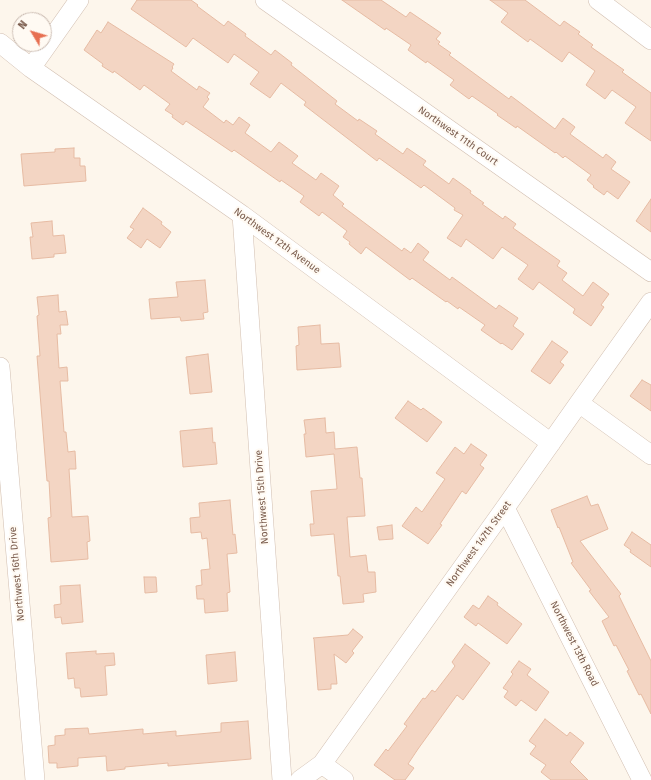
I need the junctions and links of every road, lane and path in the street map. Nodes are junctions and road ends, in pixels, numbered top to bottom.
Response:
1 (79, 0) edge
2 (265, 0) edge
3 (598, 0) edge
4 (651, 40) edge
5 (0, 43) edge
6 (31, 68) junction
7 (242, 215) junction
8 (651, 272) edge
9 (651, 302) edge
10 (0, 367) edge
11 (579, 402) junction
12 (551, 443) junction
13 (651, 455) edge
14 (505, 508) junction
15 (322, 764) junction
16 (35, 780) edge
17 (282, 780) edge
18 (300, 780) edge
19 (344, 780) edge
20 (642, 780) edge

1 - 6 street
2 - 8 street, Northwest 11th Court
3 - 4 street
5 - 6 street, Northwest 12th Avenue
6 - 7 street, Northwest 12th Avenue
7 - 12 street, Northwest 12th Avenue
7 - 17 street, Northwest 15th Drive
9 - 11 street, Northwest 147th Street
10 - 16 street, Northwest 16th Drive
11 - 12 street, Northwest 147th Street
11 - 13 street
12 - 14 street, Northwest 147th Street
14 - 15 street, Northwest 147th Street
14 - 20 street, Northwest 13th Road
15 - 18 street, Northwest 147th Street
15 - 19 street

